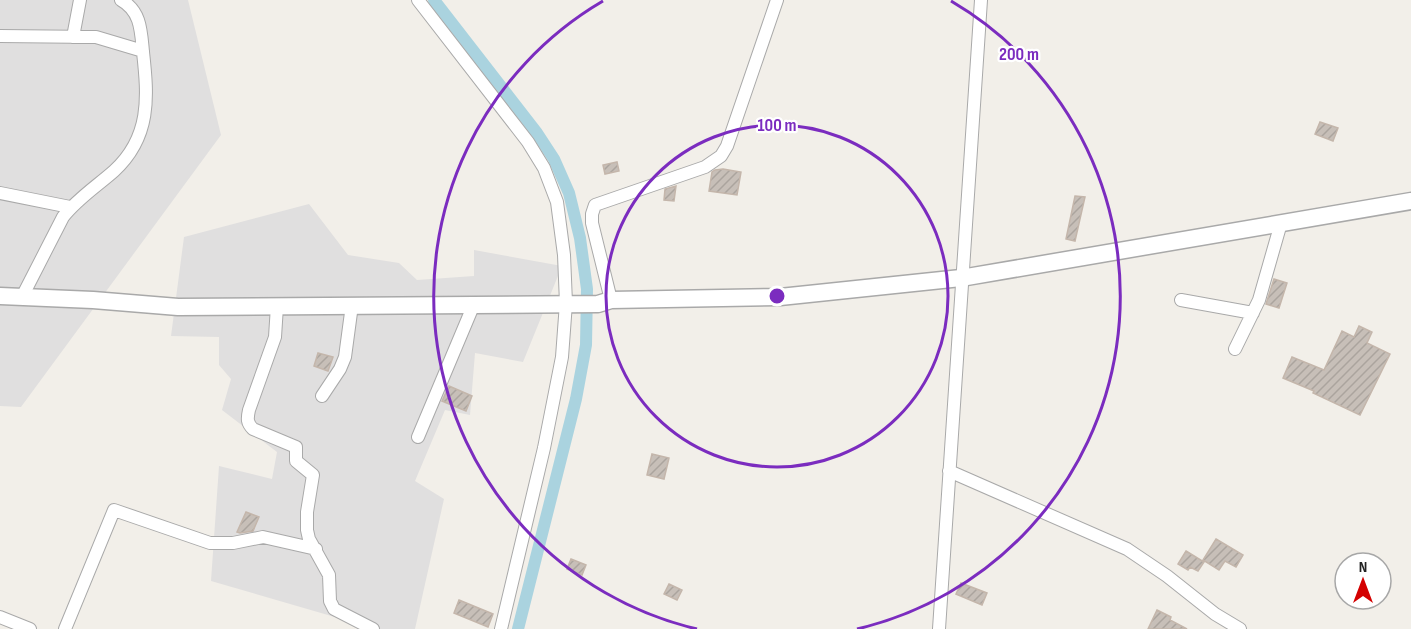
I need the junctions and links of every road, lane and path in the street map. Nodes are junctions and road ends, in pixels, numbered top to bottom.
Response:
1 (80, 0) edge
2 (121, 0) edge
3 (418, 0) edge
4 (777, 0) edge
5 (981, 0) edge
6 (0, 36) edge
7 (73, 37) junction
8 (143, 51) junction
9 (0, 193) edge
10 (1411, 201) edge
11 (70, 207) junction
12 (1281, 223) junction
13 (961, 278) junction
14 (0, 296) edge
15 (22, 297) junction
16 (1181, 300) dead end
17 (604, 302) junction
18 (573, 303) junction
19 (474, 304) junction
20 (352, 305) junction
21 (277, 306) junction
22 (1253, 313) junction
23 (1235, 349) dead end
24 (322, 396) dead end
25 (418, 437) dead end
26 (949, 471) junction
27 (316, 549) junction
28 (0, 617) edge
29 (30, 629) edge
30 (65, 629) edge
31 (373, 629) edge
32 (501, 629) edge
33 (939, 629) edge
34 (1240, 629) edge

1 - 7 street
2 - 8 street
3 - 18 street
4 - 17 street
5 - 13 street
6 - 7 street
7 - 8 street
8 - 11 street
9 - 11 street
10 - 12 street
11 - 15 street
12 - 13 street
12 - 22 street
13 - 17 street
13 - 26 street
14 - 15 street
15 - 21 street
16 - 22 street
17 - 18 street
18 - 19 street
18 - 32 street
19 - 20 street
19 - 25 street
20 - 21 street
20 - 24 street
21 - 27 street
22 - 23 street
26 - 33 street
26 - 34 street
27 - 30 street
27 - 31 street
28 - 29 street

